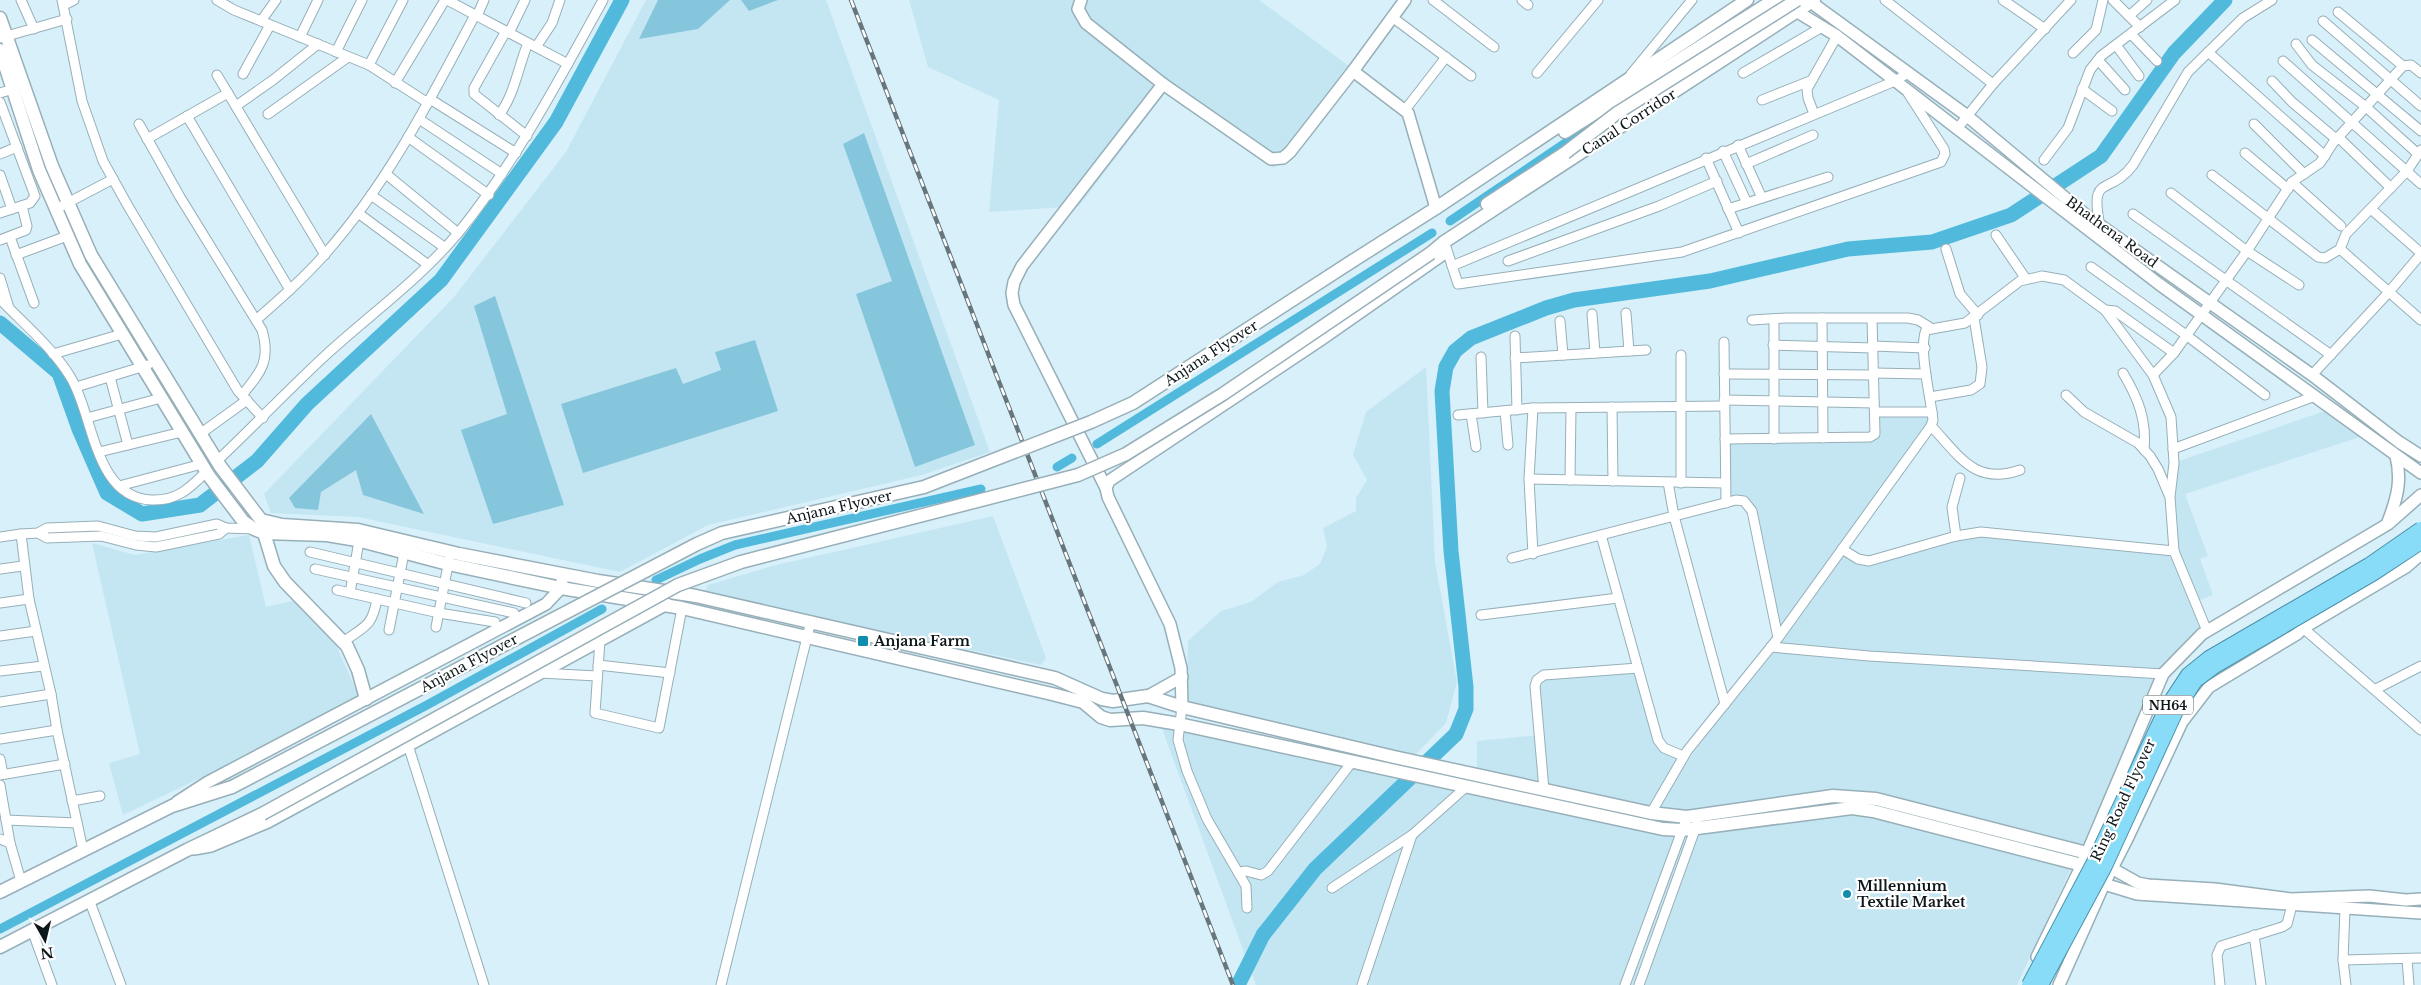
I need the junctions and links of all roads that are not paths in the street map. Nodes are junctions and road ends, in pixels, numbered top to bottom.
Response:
1 (20, 0) edge
2 (74, 0) edge
3 (217, 0) edge
4 (276, 0) edge
5 (318, 0) edge
6 (362, 0) edge
7 (449, 0) edge
8 (484, 0) edge
9 (525, 0) edge
10 (560, 0) edge
11 (603, 0) edge
12 (1081, 0) edge
13 (1405, 0) edge
14 (1433, 0) edge
15 (1598, 0) edge
16 (1692, 0) edge
17 (1748, 0) edge
18 (1776, 0) edge
19 (1885, 0) edge
20 (2003, 0) edge
21 (2071, 0) edge
22 (2102, 0) edge
23 (2147, 0) edge
24 (2175, 0) edge
25 (2272, 0) edge
26 (401, 1) edge
27 (1811, 1) edge
28 (2117, 1) edge
29 (63, 3) edge
30 (1797, 6) edge
31 (2338, 12) dead end
32 (476, 15) junction
33 (2129, 16) junction
34 (1392, 17) junction
35 (0, 18) edge
36 (67, 20) junction
37 (261, 21) junction
38 (2323, 21) dead end
39 (270, 25) junction
40 (1822, 27) junction
41 (2140, 27) junction
42 (34, 29) junction
43 (2045, 29) junction
44 (507, 32) junction
45 (2131, 34) junction
46 (1836, 36) junction
47 (4, 37) edge
48 (300, 37) junction
49 (2312, 40) dead end
50 (318, 44) junction
51 (2296, 44) dead end
52 (532, 45) junction
53 (2116, 45) junction
54 (1494, 47) dead end
55 (0, 50) edge
56 (336, 52) junction
57 (2208, 52) junction
58 (2073, 53) dead end
59 (348, 57) junction
60 (1446, 57) junction
61 (2098, 60) junction
62 (2157, 61) dead end
63 (2283, 61) dead end
64 (568, 64) junction
65 (369, 65) junction
66 (2403, 66) junction
67 (1353, 71) junction
68 (1536, 73) dead end
69 (1743, 73) dead end
70 (1908, 73) junction
71 (243, 74) dead end
72 (2421, 74) edge
73 (218, 75) dead end
74 (1471, 76) dead end
75 (2139, 76) dead end
76 (1895, 80) junction
77 (2391, 80) junction
78 (1810, 81) junction
79 (2272, 81) dead end
80 (395, 83) junction
81 (1163, 84) junction
82 (1623, 84) junction
83 (1993, 84) junction
84 (1905, 88) junction
85 (13, 89) junction
86 (2082, 89) junction
87 (2126, 90) dead end
88 (0, 93) edge
89 (228, 93) junction
90 (2378, 94) junction
91 (1762, 100) dead end
92 (429, 101) junction
93 (0, 102) edge
94 (236, 106) junction
95 (2421, 106) edge
96 (2366, 107) junction
97 (1405, 110) junction
98 (2112, 111) dead end
99 (268, 114) dead end
100 (1814, 114) junction
101 (499, 115) junction
102 (1966, 115) junction
103 (187, 116) junction
104 (419, 119) junction
105 (2351, 123) junction
106 (138, 124) dead end
107 (2254, 124) dead end
108 (1956, 129) junction
109 (2421, 131) edge
110 (1813, 135) dead end
111 (527, 136) junction
112 (408, 137) junction
113 (2337, 138) junction
114 (147, 140) junction
115 (1738, 145) junction
116 (17, 147) junction
117 (1723, 151) junction
118 (516, 152) junction
119 (2420, 152) edge
120 (2245, 153) dead end
121 (0, 154) edge
122 (2325, 156) junction
123 (1706, 158) junction
124 (2044, 160) dead end
125 (1746, 164) junction
126 (2407, 171) junction
127 (386, 174) junction
128 (502, 174) junction
129 (2304, 174) junction
130 (0, 175) edge
131 (2212, 175) dead end
132 (1828, 177) dead end
133 (113, 179) junction
134 (1717, 181) junction
135 (2421, 184) edge
136 (2290, 186) junction
137 (2390, 188) junction
138 (2171, 193) dead end
139 (489, 194) junction
140 (371, 195) junction
141 (1762, 198) junction
142 (1447, 201) junction
143 (68, 203) junction
144 (1747, 203) junction
145 (22, 206) junction
146 (1436, 208) junction
147 (1728, 208) junction
148 (12, 209) junction
149 (56, 209) junction
150 (2371, 209) junction
151 (0, 213) edge
152 (358, 213) junction
153 (2133, 214) dead end
154 (2083, 219) junction
155 (2268, 219) junction
156 (2100, 226) junction
157 (2341, 226) dead end
158 (1459, 232) junction
159 (1739, 232) junction
160 (458, 233) junction
161 (1996, 235) dead end
162 (67, 236) junction
163 (10, 237) junction
164 (0, 240) edge
165 (1444, 242) junction
166 (444, 247) junction
167 (1946, 249) dead end
168 (2340, 249) junction
169 (2247, 250) junction
170 (2421, 253) edge
171 (16, 255) junction
172 (325, 255) junction
173 (1508, 260) dead end
174 (428, 264) junction
175 (1452, 266) junction
176 (2091, 267) dead end
177 (0, 278) edge
178 (2227, 278) junction
179 (2026, 279) junction
180 (2298, 285) dead end
181 (290, 290) junction
182 (2390, 292) junction
183 (0, 299) edge
184 (2210, 302) junction
185 (34, 303) dead end
186 (9, 308) junction
187 (2105, 310) junction
188 (1626, 313) dead end
189 (2201, 313) junction
190 (1592, 314) dead end
191 (1976, 316) junction
192 (1822, 318) junction
193 (1774, 319) junction
194 (1872, 319) junction
195 (256, 320) junction
196 (1752, 320) dead end
197 (2421, 320) edge
198 (1560, 321) dead end
199 (1931, 328) junction
200 (122, 334) junction
201 (2186, 335) junction
202 (1515, 336) dead end
203 (1724, 342) dead end
204 (1773, 345) junction
205 (1822, 346) junction
206 (1873, 347) junction
207 (1925, 348) junction
208 (1646, 350) dead end
209 (1629, 351) junction
210 (1595, 353) junction
211 (2174, 353) junction
212 (53, 354) junction
213 (1564, 355) junction
214 (1681, 355) dead end
215 (2331, 355) junction
216 (1481, 357) dead end
217 (1515, 358) junction
218 (156, 362) junction
219 (143, 368) junction
220 (2123, 373) dead end
221 (1724, 374) junction
222 (1773, 374) junction
223 (1822, 374) junction
224 (1874, 374) junction
225 (1926, 374) junction
226 (2312, 375) junction
227 (2153, 376) junction
228 (110, 377) junction
229 (76, 387) junction
230 (2066, 395) dead end
231 (2265, 396) dead end
232 (2316, 396) junction
233 (245, 397) junction
234 (1930, 397) junction
235 (161, 398) junction
236 (1773, 401) junction
237 (1822, 402) junction
238 (1724, 403) junction
239 (1612, 407) junction
240 (1680, 407) junction
241 (1874, 407) junction
242 (1533, 408) junction
243 (1571, 408) junction
244 (118, 409) junction
245 (1517, 410) junction
246 (1505, 411) junction
247 (1932, 412) junction
248 (1484, 413) junction
249 (1471, 414) junction
250 (1458, 416) dead end
251 (88, 418) junction
252 (263, 418) junction
253 (1931, 426) junction
254 (182, 432) junction
255 (200, 434) junction
256 (1824, 438) junction
257 (1725, 439) junction
258 (1774, 439) junction
259 (128, 445) junction
260 (1508, 445) dead end
261 (1476, 446) dead end
262 (2407, 447) junction
263 (2173, 449) junction
264 (2421, 449) edge
265 (2144, 450) junction
266 (99, 452) junction
267 (2396, 456) junction
268 (2421, 456) edge
269 (218, 464) junction
270 (206, 470) junction
271 (2020, 470) dead end
272 (2421, 473) edge
273 (1960, 478) dead end
274 (1529, 479) junction
275 (1570, 480) junction
276 (1613, 481) junction
277 (1668, 482) junction
278 (1681, 483) junction
279 (1725, 483) junction
280 (118, 486) junction
281 (1106, 488) junction
282 (2421, 495) edge
283 (2170, 497) junction
284 (1726, 503) junction
285 (1674, 516) junction
286 (260, 524) junction
287 (2388, 524) junction
288 (2421, 529) edge
289 (21, 534) junction
290 (1601, 535) junction
291 (1956, 536) junction
292 (0, 537) edge
293 (360, 541) junction
294 (2421, 542) edge
295 (1842, 550) junction
296 (2174, 551) junction
297 (310, 552) dead end
298 (404, 553) junction
299 (1532, 554) junction
300 (2421, 554) edge
301 (449, 558) junction
302 (1512, 558) dead end
303 (356, 562) junction
304 (24, 566) junction
305 (0, 569) edge
306 (315, 569) dead end
307 (400, 573) junction
308 (563, 574) junction
309 (353, 577) junction
310 (444, 584) junction
311 (397, 588) junction
312 (561, 588) junction
313 (337, 590) dead end
314 (350, 593) junction
315 (684, 594) junction
316 (442, 598) junction
317 (1618, 598) junction
318 (29, 599) junction
319 (377, 599) junction
320 (0, 603) edge
321 (394, 603) junction
322 (526, 603) dead end
323 (664, 605) junction
324 (682, 608) junction
325 (439, 613) junction
326 (514, 613) dead end
327 (1481, 615) dead end
328 (811, 621) junction
329 (495, 622) dead end
330 (436, 627) dead end
331 (2303, 628) junction
332 (389, 630) dead end
333 (2207, 630) junction
334 (36, 631) junction
335 (0, 636) edge
336 (808, 636) junction
337 (1778, 638) junction
338 (600, 640) junction
339 (343, 642) junction
340 (1771, 647) junction
341 (598, 665) junction
342 (43, 666) junction
343 (2421, 666) edge
344 (1638, 668) junction
345 (0, 671) edge
346 (539, 673) junction
347 (670, 673) junction
348 (2163, 674) junction
349 (597, 676) junction
350 (1182, 677) junction
351 (2376, 689) junction
352 (51, 694) junction
353 (1148, 696) junction
354 (366, 699) junction
355 (0, 702) edge
356 (1725, 704) junction
357 (1182, 707) junction
358 (1179, 724) junction
359 (2420, 728) edge
360 (57, 730) junction
361 (0, 739) edge
362 (408, 745) junction
363 (1684, 756) junction
364 (0, 759) edge
365 (1352, 762) junction
366 (65, 764) junction
367 (2, 775) edge
368 (0, 785) edge
369 (1463, 786) junction
370 (1544, 790) junction
371 (100, 796) dead end
372 (72, 801) junction
373 (172, 806) junction
374 (1651, 813) junction
375 (1701, 815) junction
376 (1687, 817) junction
377 (6, 820) junction
378 (76, 823) junction
379 (1696, 828) junction
380 (1682, 830) junction
381 (1412, 835) junction
382 (0, 840) edge
383 (10, 843) junction
384 (83, 850) junction
385 (187, 850) junction
386 (2085, 859) junction
387 (2112, 869) junction
388 (1239, 872) junction
389 (22, 881) junction
390 (2104, 884) junction
391 (1332, 888) dead end
392 (0, 892) edge
393 (2421, 899) edge
394 (90, 902) junction
395 (2292, 905) junction
396 (1247, 908) dead end
397 (2345, 909) junction
398 (2421, 913) edge
399 (32, 930) junction
400 (2254, 935) junction
401 (0, 947) edge
402 (2407, 958) junction
403 (2421, 958) edge
404 (2343, 960) junction
405 (52, 985) edge
406 (121, 985) edge
407 (484, 985) edge
408 (721, 985) edge
409 (1362, 985) edge
410 (1625, 985) edge
411 (1639, 985) edge
412 (2022, 985) edge
413 (2029, 985) edge
414 (2041, 985) edge
415 (2059, 985) edge
416 (2220, 985) edge
417 (2261, 985) edge
418 (2346, 985) edge
419 (2409, 985) edge

1 - 42 street
2 - 29 street
3 - 37 street
4 - 37 street
5 - 48 street
6 - 56 street
7 - 32 street
7 - 80 street
8 - 32 street
9 - 44 street
10 - 52 street
11 - 64 street
12 - 81 street
13 - 34 street
14 - 54 street
15 - 68 street
16 - 82 street
17 - 82 main road
18 - 30 street
18 - 142 main road
19 - 83 street
20 - 43 street
21 - 43 street
22 - 58 street
23 - 33 street
24 - 41 street
25 - 57 street
26 - 65 street
27 - 30 main road, Canal Corridor
27 - 70 street, Bhathena Road
28 - 33 street
29 - 36 street
30 - 40 street
30 - 158 main road, Canal Corridor
30 - 158 main road, bridge
31 - 66 street
32 - 44 street
32 - 92 street
33 - 41 street
34 - 60 street
34 - 67 street
35 - 47 main road
36 - 42 street
36 - 133 street
37 - 39 street
38 - 77 street
39 - 48 street
39 - 71 street
40 - 46 street
40 - 69 street
41 - 45 street
42 - 47 street
43 - 83 street
44 - 52 street
44 - 101 street
45 - 53 street
45 - 62 street
46 - 76 street
46 - 78 street
47 - 143 main road
48 - 50 street
49 - 90 street
50 - 56 street
50 - 94 street
51 - 96 street
52 - 64 street
52 - 101 street
53 - 61 street
53 - 75 street
55 - 85 main road
56 - 59 street
57 - 122 street
57 - 156 street
59 - 65 street
59 - 99 street
60 - 74 street
60 - 97 street
61 - 86 street
61 - 87 street
63 - 105 street
64 - 111 street
65 - 80 street
66 - 72 street
66 - 77 street
67 - 81 street
67 - 97 street
70 - 76 street
70 - 102 street, Bhathena Road
73 - 89 street
76 - 84 street
76 - 100 street
77 - 90 street
77 - 95 street
78 - 91 street
78 - 100 street
79 - 113 street
80 - 92 street
81 - 281 street
82 - 142 main road
83 - 102 street
84 - 108 street
84 - 159 street
85 - 88 street
85 - 149 main road
86 - 98 street
86 - 124 street
89 - 94 street
89 - 103 street
90 - 96 street
90 - 109 street
92 - 104 street
92 - 118 street
93 - 116 street
94 - 172 street
96 - 105 street
96 - 119 street
97 - 146 street
100 - 115 street
101 - 111 street
102 - 108 street
102 - 154 street, Bhathena Road
103 - 114 street
103 - 181 street
104 - 112 street
104 - 128 street
105 - 113 street
105 - 126 street
106 - 114 street
107 - 129 street
108 - 154 street
110 - 125 street
111 - 118 street
112 - 127 street
112 - 139 street
113 - 122 street
113 - 137 street
114 - 195 street
115 - 117 street
115 - 125 street
116 - 121 street
116 - 145 street
117 - 123 street
117 - 144 street
118 - 128 street
119 - 126 street
120 - 136 street
122 - 129 street
123 - 134 street
123 - 175 street
125 - 141 street
126 - 135 street
126 - 137 street
127 - 140 street
127 - 160 street
128 - 139 street
129 - 136 street
130 - 148 street
131 - 155 street
132 - 141 street
133 - 143 street
133 - 233 street
134 - 147 street
134 - 173 street
136 - 155 street
136 - 157 street
137 - 150 street
138 - 169 street
139 - 160 street
140 - 152 street
140 - 166 street
141 - 144 street
142 - 146 main road, Anjana Flyover
143 - 149 street
143 - 218 main road
144 - 147 street
145 - 148 street
145 - 163 street
146 - 373 main road, Anjana Flyover, bridge
147 - 159 street
148 - 151 street
149 - 162 main road
150 - 168 street
150 - 170 street
152 - 172 street
152 - 174 street
153 - 178 street
154 - 156 street, Bhathena Road
154 - 189 street
155 - 168 street
155 - 169 street
156 - 184 street, Bhathena Road
158 - 165 main road, Canal Corridor
159 - 175 street
160 - 166 street
161 - 179 street
162 - 171 street
162 - 200 main road
163 - 164 street
163 - 171 street
165 - 175 street
165 - 281 street
165 - 385 main road, Anjana Flyover, bridge
166 - 174 street
167 - 191 street
168 - 182 street
169 - 178 street
169 - 180 street
170 - 182 street
171 - 185 street
172 - 181 street
174 - 252 street
176 - 201 street
177 - 186 street
178 - 184 street
178 - 215 street
179 - 187 street
179 - 191 street
181 - 195 street
182 - 197 street
182 - 215 street
183 - 186 street
184 - 189 street
184 - 226 street, Bhathena Road
186 - 212 street
187 - 211 street
187 - 227 street
188 - 209 street
189 - 201 street
189 - 232 street
190 - 210 street
191 - 199 street
191 - 234 street
192 - 193 street
192 - 194 street
192 - 205 street
193 - 196 street
193 - 204 street
194 - 199 street
194 - 206 street
195 - 233 street
198 - 213 street
199 - 207 street
200 - 212 street
200 - 219 main road
201 - 211 street
201 - 231 street
202 - 217 street
203 - 221 street
204 - 205 street
204 - 222 street
205 - 206 street
205 - 223 street
206 - 207 street
206 - 224 street
207 - 225 street
208 - 209 street
209 - 210 street
210 - 213 street
211 - 227 street
212 - 229 street
213 - 217 street
214 - 240 street
215 - 226 street
216 - 248 street
217 - 245 street
218 - 219 street
218 - 255 main road
219 - 228 street
219 - 235 main road
220 - 265 street
221 - 222 street
221 - 238 street
222 - 223 street
222 - 236 street
223 - 224 street
223 - 237 street
224 - 225 street
224 - 241 street
225 - 234 street
226 - 262 street, Bhathena Road
227 - 263 street
228 - 229 street
228 - 244 street
229 - 251 street
230 - 265 street
232 - 263 street
232 - 267 street
233 - 252 street
233 - 255 street
234 - 247 street
235 - 244 street
235 - 254 main road
236 - 237 street
236 - 238 street
236 - 258 street
237 - 241 street
237 - 256 street
238 - 240 street
238 - 257 street
239 - 240 street
239 - 243 street
239 - 276 street
240 - 278 street
241 - 247 street
241 - 256 street
242 - 243 street
242 - 245 street
242 - 274 street
243 - 275 street
244 - 251 street
244 - 259 street
245 - 246 street
246 - 248 street
246 - 260 street
247 - 253 street
248 - 249 street
249 - 250 street
249 - 261 street
251 - 266 street
252 - 269 street
253 - 271 street
253 - 295 street
254 - 259 street
254 - 270 main road
255 - 269 main road
256 - 258 street
257 - 258 street
257 - 279 street
259 - 266 street
262 - 264 street
262 - 268 street, Bhathena Road
263 - 283 street
265 - 283 street
266 - 280 street
267 - 272 street
267 - 287 street
269 - 286 main road
270 - 280 street
270 - 280 street
270 - 286 main road
273 - 291 street
274 - 275 street
274 - 299 street
275 - 276 street
276 - 277 street
277 - 278 street
277 - 285 street
278 - 279 street
279 - 284 street
281 - 350 street
282 - 287 street
283 - 296 street
284 - 285 street
284 - 337 street
285 - 290 street
285 - 356 street
286 - 289 street
286 - 293 main road
286 - 301 main road
286 - 339 main road
287 - 333 street
288 - 413 highway, Ring Road Flyover / NH64, bridge
289 - 292 street
289 - 304 street
290 - 299 street
290 - 317 street
291 - 295 street
291 - 296 street
293 - 298 main road
293 - 303 street
294 - 414 highway, Ring Road Flyover / NH64, bridge
295 - 337 street
296 - 333 street
297 - 303 street
298 - 301 main road
298 - 307 street
299 - 302 street
300 - 331 street
301 - 308 main road
301 - 310 street
301 - 312 main road
303 - 307 street
303 - 309 street
304 - 305 street
304 - 318 street
306 - 309 street
307 - 310 street
307 - 311 street
308 - 312 street
308 - 315 main road
309 - 311 street
309 - 314 street
310 - 316 street
310 - 322 street
311 - 316 street
311 - 321 street
312 - 323 main road
312 - 354 street
313 - 314 street
314 - 319 street
315 - 323 street
315 - 328 main road
316 - 325 street
316 - 326 street
317 - 327 street
317 - 344 street
318 - 320 street
318 - 334 street
319 - 321 street
319 - 339 street
321 - 325 street
321 - 332 street
323 - 324 main road
323 - 338 street
324 - 336 main road
324 - 347 street
325 - 329 street
325 - 330 street
328 - 336 street
328 - 353 main road
331 - 351 street
331 - 387 street
333 - 348 street
334 - 335 street
334 - 342 street
336 - 358 main road
336 - 408 street
337 - 340 street
338 - 341 street
338 - 346 street
339 - 354 main road
340 - 348 street
340 - 356 street
341 - 347 street
341 - 349 street
342 - 345 street
342 - 352 street
343 - 351 street
344 - 363 street
344 - 370 street
346 - 349 street
346 - 362 street
347 - 349 street
348 - 386 street
350 - 353 street
350 - 357 street
351 - 359 street
352 - 355 street
352 - 360 street
353 - 357 main road
354 - 373 street
356 - 363 street
357 - 358 street
357 - 370 main road
358 - 365 main road
358 - 388 street
360 - 361 street
360 - 366 street
362 - 385 street
362 - 407 street
363 - 374 street
364 - 367 street
365 - 369 main road
365 - 388 street
366 - 367 street
366 - 372 street
368 - 377 street
369 - 380 main road
369 - 381 street
370 - 374 main road
371 - 372 street
372 - 378 street
373 - 384 main road, Anjana Flyover
374 - 376 main road
375 - 376 main road
375 - 379 street
375 - 386 main road
376 - 380 street
377 - 378 street
377 - 383 street
378 - 384 street
379 - 380 main road
379 - 386 main road
379 - 411 street
380 - 410 street
381 - 391 street
381 - 409 street
382 - 383 street
383 - 389 street
384 - 389 main road, Anjana Flyover
385 - 394 main road, Anjana Flyover
386 - 387 street
386 - 390 street
386 - 412 street
387 - 390 street
387 - 393 street
388 - 396 street
389 - 392 main road, Anjana Flyover
390 - 395 street
390 - 415 street
394 - 399 main road, Anjana Flyover
394 - 406 street
395 - 397 street
395 - 400 street
397 - 398 street
397 - 404 street
399 - 401 main road, Anjana Flyover
399 - 405 street
400 - 416 street
400 - 417 street
402 - 403 street
402 - 404 street
402 - 419 street
404 - 418 street

